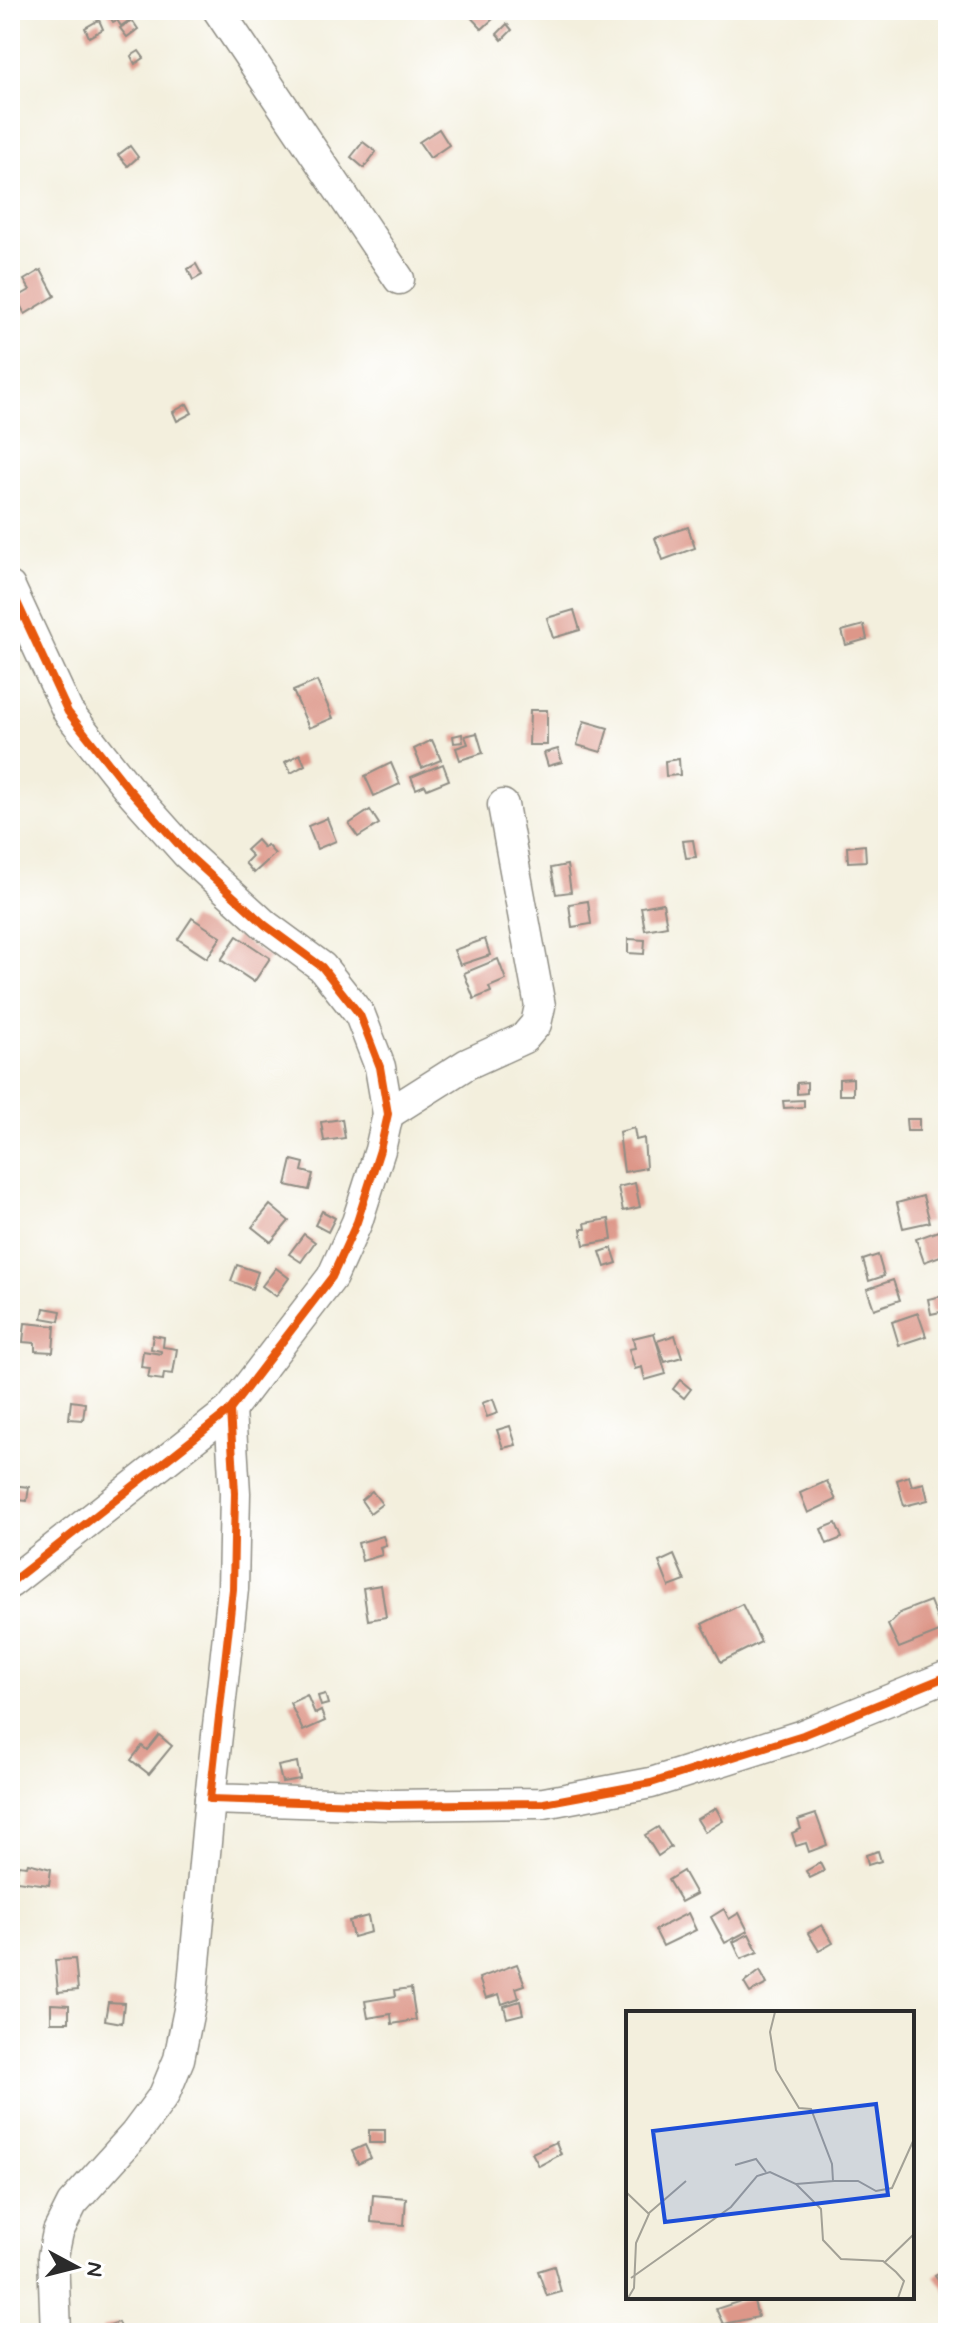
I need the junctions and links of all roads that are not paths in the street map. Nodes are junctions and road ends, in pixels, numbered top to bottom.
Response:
1 (218, 10) edge
2 (399, 279) dead end
3 (10, 587) edge
4 (503, 805) dead end
5 (388, 1114) junction
6 (230, 1410) junction
7 (10, 1583) edge
8 (948, 1676) edge
9 (210, 1799) junction
10 (56, 2333) edge

1 - 2 street
3 - 5 street
4 - 5 street
5 - 6 street
6 - 7 street
6 - 9 street
8 - 9 street
9 - 10 street

